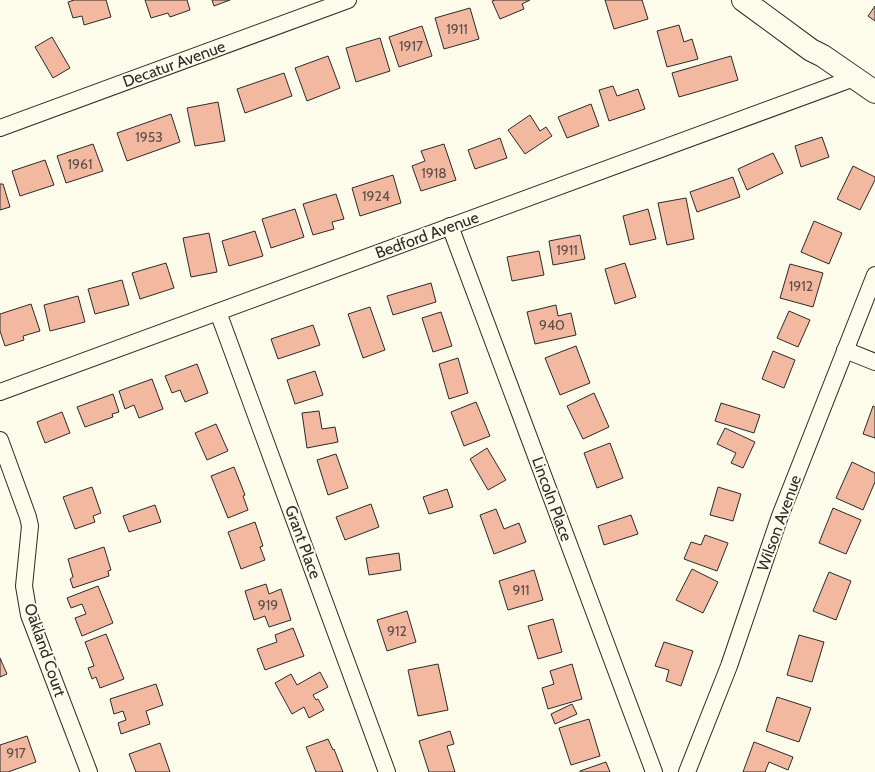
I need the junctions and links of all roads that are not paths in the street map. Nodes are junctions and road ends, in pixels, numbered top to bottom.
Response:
1 (348, 0) edge
2 (743, 0) edge
3 (854, 78) junction
4 (875, 92) edge
5 (0, 128) edge
6 (450, 226) junction
7 (875, 275) edge
8 (218, 312) junction
9 (845, 350) junction
10 (875, 362) edge
11 (0, 392) edge
12 (0, 440) edge
13 (89, 772) edge
14 (387, 772) edge
15 (654, 772) edge
16 (687, 772) edge

1 - 5 street, Decatur Avenue
2 - 3 main road
3 - 4 main road
3 - 6 street, Bedford Avenue
6 - 8 street, Bedford Avenue
6 - 15 street, Lincoln Place
7 - 9 street, Wilson Avenue
8 - 11 street, Bedford Avenue
8 - 14 street, Grant Place
9 - 10 street
9 - 16 street, Wilson Avenue
12 - 13 street, Oakland Court

